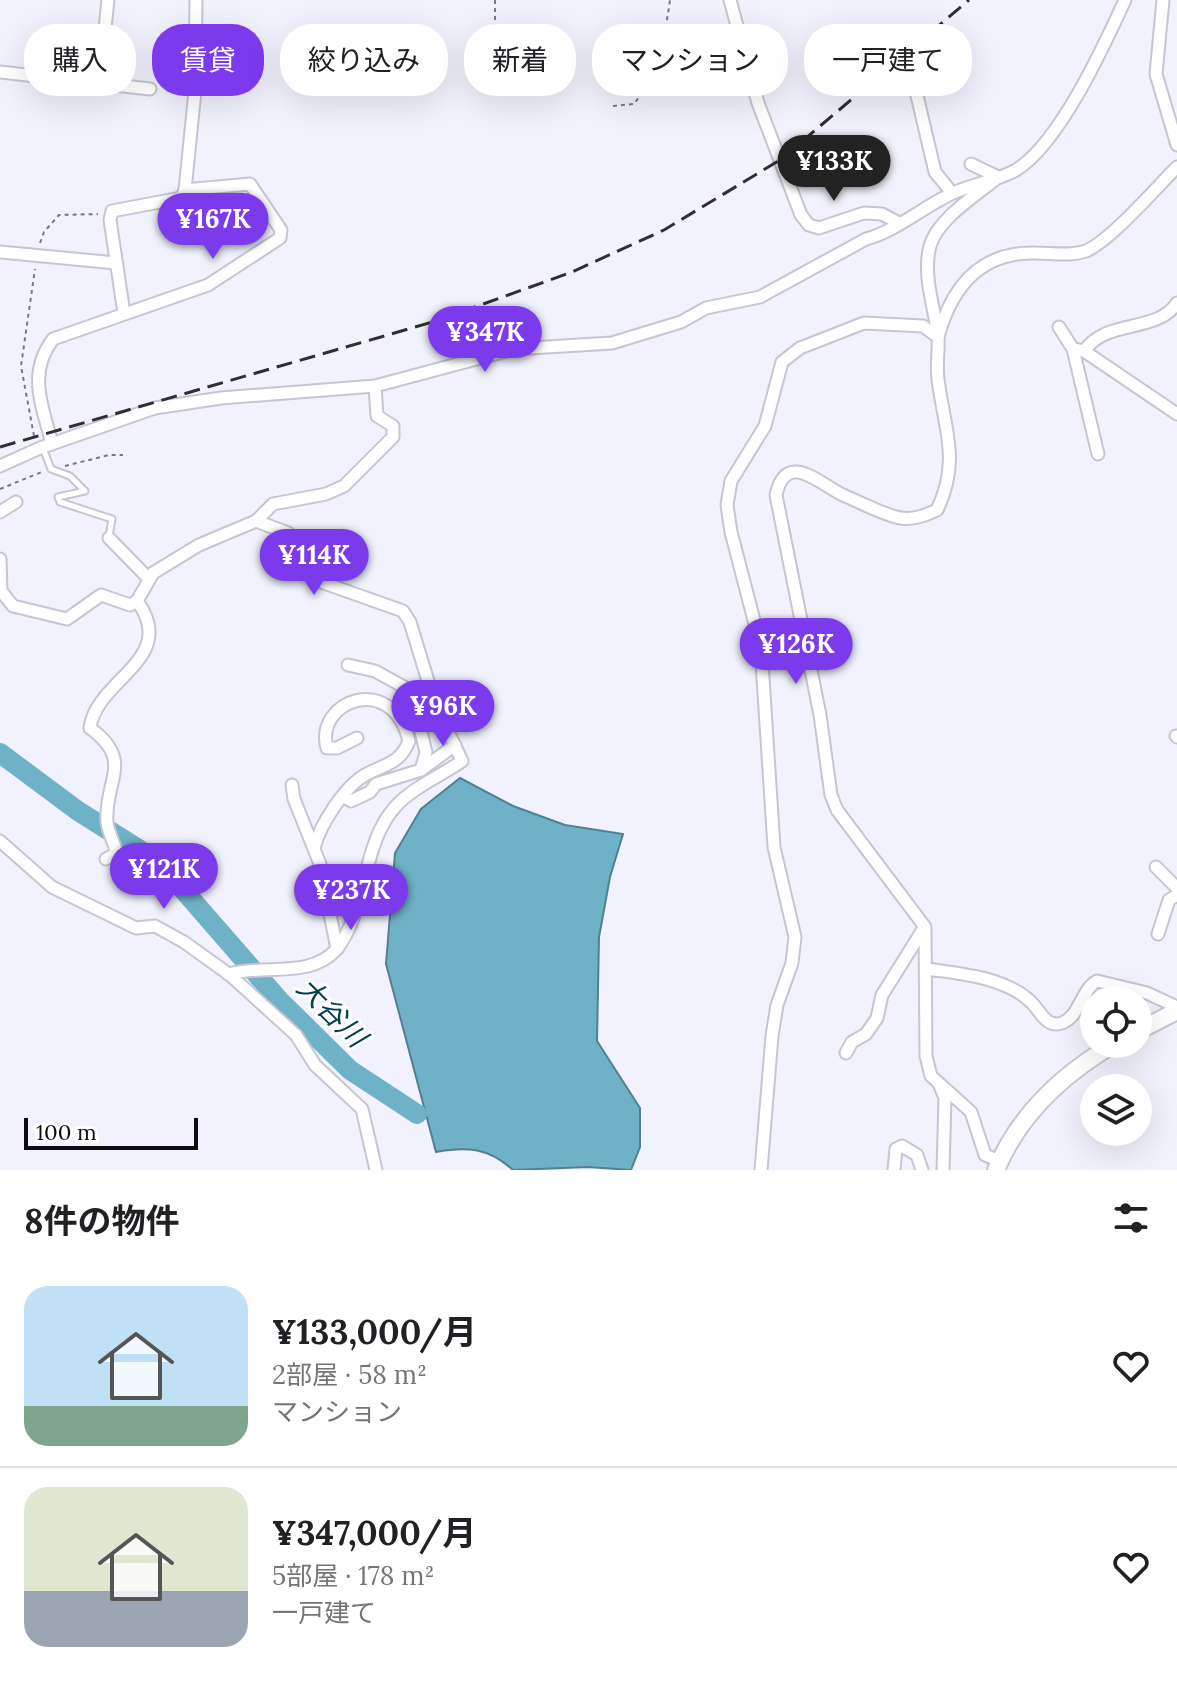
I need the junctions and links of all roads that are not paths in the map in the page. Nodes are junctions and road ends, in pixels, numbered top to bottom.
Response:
1 (108, 0) edge
2 (196, 0) edge
3 (730, 0) edge
4 (1125, 0) edge
5 (1163, 0) edge
6 (105, 24) edge
7 (0, 72) edge
8 (24, 75) edge
9 (136, 88) edge
10 (150, 89) dead end
11 (917, 96) edge
12 (1177, 145) edge
13 (971, 164) dead end
14 (1177, 167) edge
15 (998, 177) junction
16 (185, 190) junction
17 (952, 193) junction
18 (899, 223) junction
19 (0, 252) edge
20 (116, 263) junction
21 (124, 313) junction
22 (1175, 313) edge
23 (1059, 327) dead end
24 (938, 337) junction
25 (1079, 350) junction
26 (375, 386) junction
27 (1177, 414) edge
28 (47, 446) junction
29 (1098, 454) dead end
30 (0, 466) edge
31 (16, 502) dead end
32 (0, 512) edge
33 (256, 521) junction
34 (109, 538) joint
35 (1, 558) edge
36 (148, 578) junction
37 (137, 601) junction
38 (348, 665) dead end
39 (435, 704) junction
40 (420, 728) dead end
41 (357, 738) dead end
42 (455, 745) junction
43 (421, 770) junction
44 (292, 785) dead end
45 (344, 797) junction
46 (0, 841) edge
47 (314, 848) junction
48 (106, 859) dead end
49 (1156, 867) dead end
50 (1177, 888) edge
51 (1177, 895) edge
52 (925, 927) junction
53 (1158, 934) dead end
54 (337, 949) junction
55 (927, 969) junction
56 (228, 974) junction
57 (1177, 1009) edge
58 (1152, 1023) edge
59 (846, 1053) dead end
60 (1090, 1058) edge
61 (940, 1086) junction
62 (992, 1164) edge
63 (376, 1170) edge
64 (761, 1170) edge
65 (894, 1170) edge
66 (922, 1170) edge
67 (943, 1170) edge

1 - 6 street
2 - 16 street
3 - 18 street
4 - 15 street
5 - 12 street
7 - 8 street
9 - 10 street
11 - 17 street
13 - 15 street
14 - 24 street
15 - 17 street
15 - 24 street
16 - 20 street
16 - 21 street
17 - 18 street
18 - 26 street
19 - 20 street
20 - 21 street
21 - 28 street
22 - 25 street
23 - 25 street
24 - 52 street
24 - 64 street
25 - 27 street
25 - 29 street
26 - 28 street
26 - 33 street
28 - 30 street
28 - 34 lane
31 - 32 street
33 - 36 street
33 - 39 street
34 - 36 street
35 - 37 street
36 - 37 street
37 - 48 street
38 - 39 street
39 - 42 street
40 - 43 street
41 - 45 street
42 - 43 street
42 - 54 street
43 - 45 street
44 - 47 street
45 - 47 street
46 - 56 street
47 - 54 street
49 - 50 street
51 - 53 street
52 - 55 street
52 - 59 street
54 - 56 street
55 - 57 street
55 - 61 street
56 - 63 street
57 - 58 street
60 - 62 street
61 - 62 street
61 - 67 street
65 - 66 street

